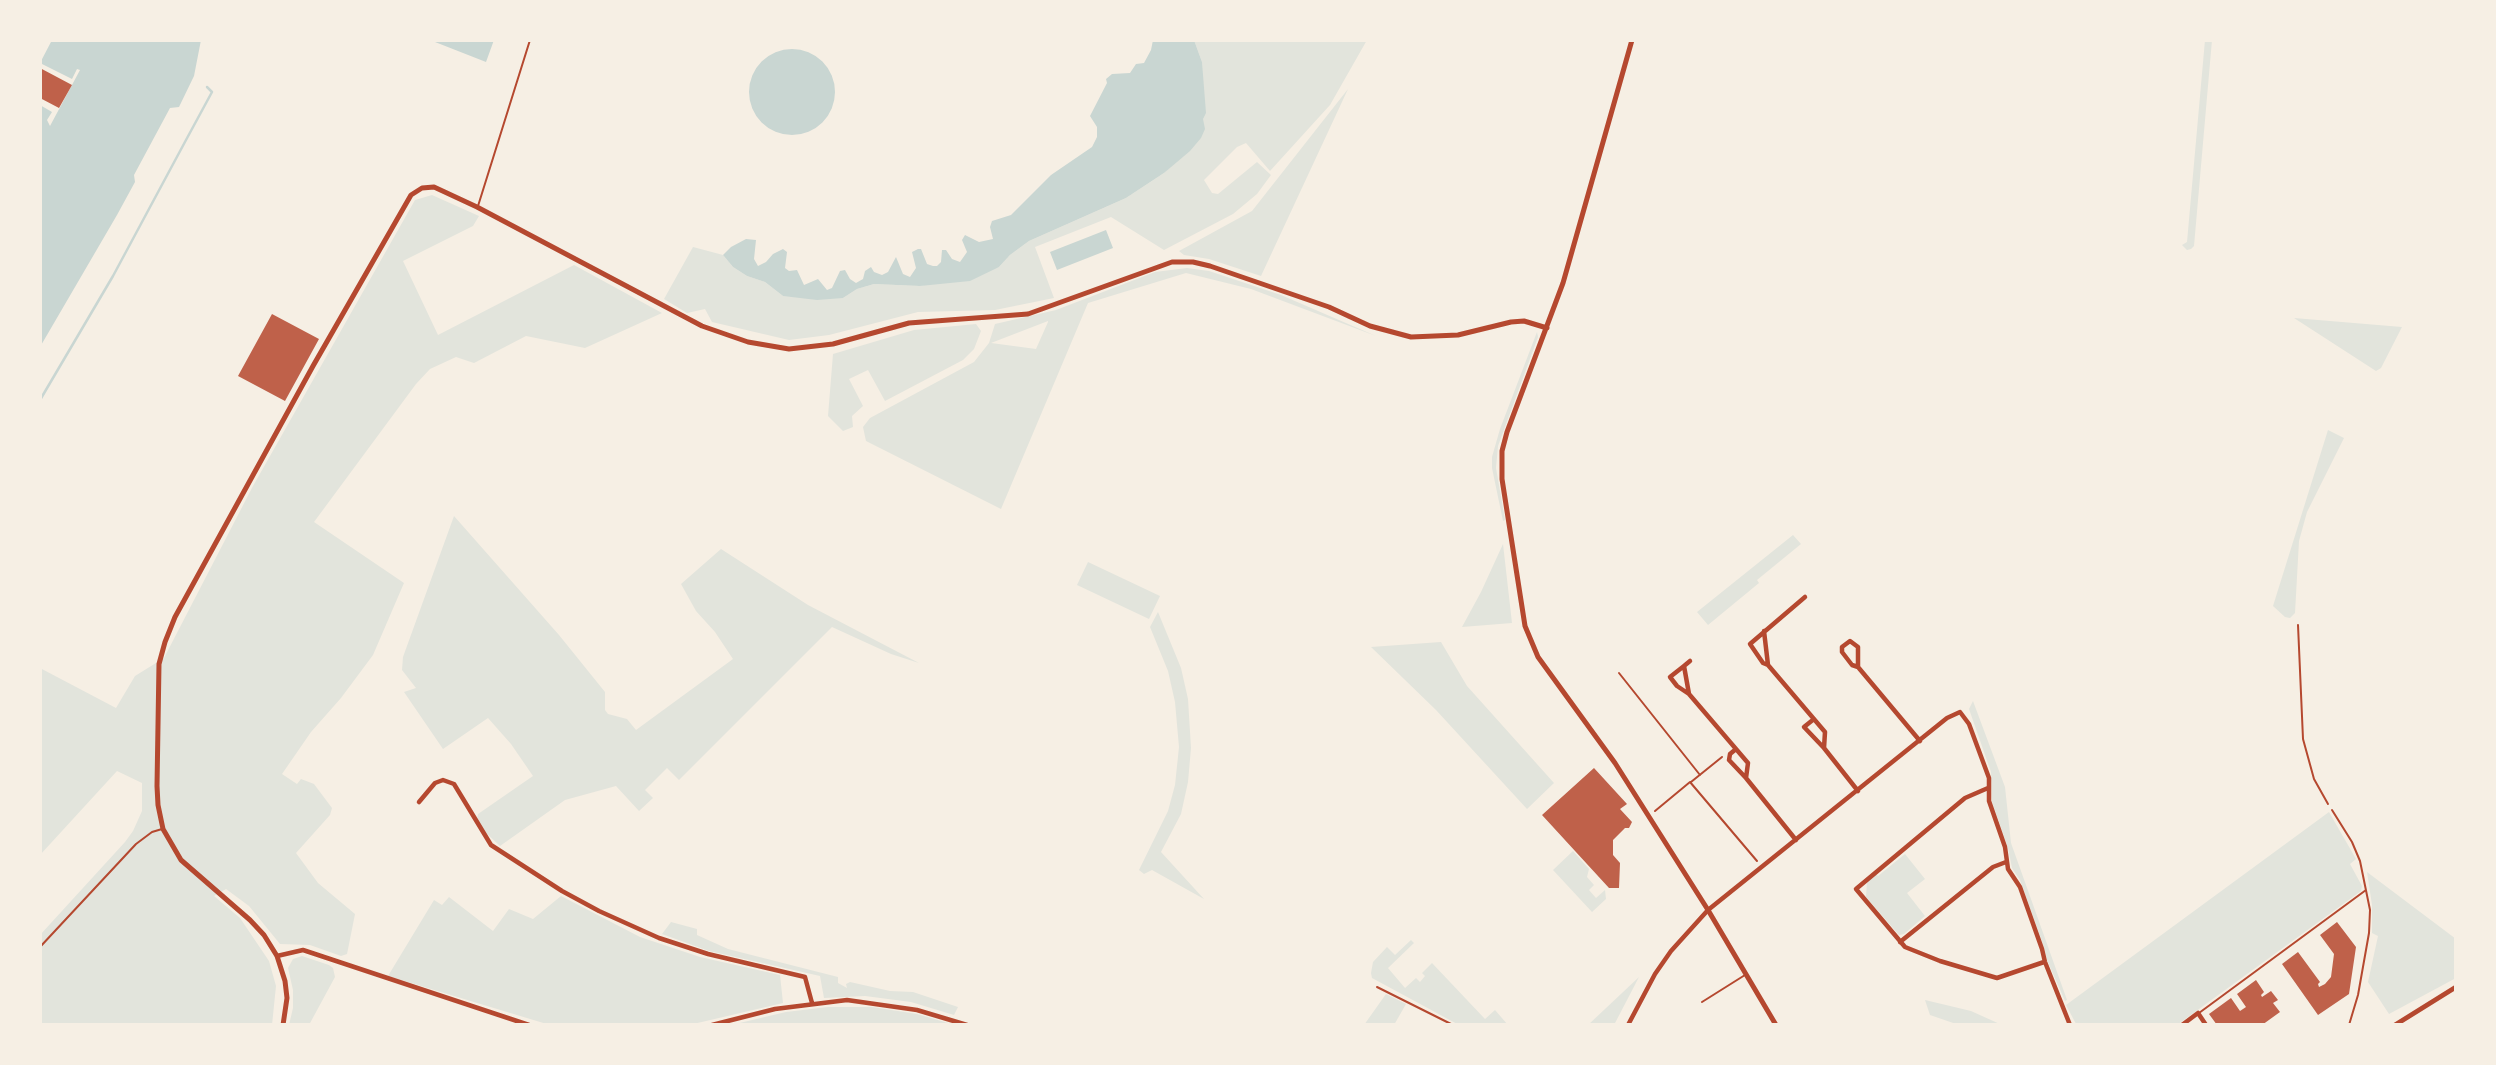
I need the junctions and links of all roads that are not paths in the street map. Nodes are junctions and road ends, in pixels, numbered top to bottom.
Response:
1 (530, 40) edge
2 (1632, 40) edge
3 (477, 207) junction
4 (1546, 328) junction
5 (1805, 597) dead end
6 (1764, 631) junction
7 (1690, 661) dead end
8 (1768, 665) junction
9 (1684, 666) junction
10 (1858, 667) junction
11 (1689, 694) junction
12 (1814, 719) junction
13 (1920, 741) junction
14 (1824, 748) junction
15 (1736, 749) junction
16 (1746, 778) junction
17 (1988, 788) junction
18 (1858, 791) junction
19 (419, 802) dead end
20 (2332, 810) road end
21 (163, 829) junction
22 (1796, 840) junction
23 (2006, 862) junction
24 (2367, 889) junction
25 (1708, 910) junction
26 (1900, 942) junction
27 (40, 947) edge
28 (277, 956) junction
29 (2045, 962) junction
30 (1746, 974) junction
31 (2456, 987) edge
32 (1702, 1002) dead end
33 (812, 1003) junction
34 (2198, 1013) junction
35 (283, 1025) edge
36 (529, 1025) edge
37 (712, 1025) edge
38 (967, 1025) edge
39 (1628, 1025) edge
40 (1776, 1025) edge
41 (2070, 1025) edge
42 (2182, 1025) edge
43 (2206, 1025) edge
44 (2349, 1025) edge
45 (2395, 1025) edge

1 - 3 lane
2 - 4 street
3 - 4 street
3 - 21 street
4 - 25 street
5 - 6 street
6 - 8 street
6 - 8 street
7 - 9 street
8 - 12 street
9 - 11 street
9 - 11 street
10 - 10 street
10 - 13 street
11 - 15 street
12 - 14 street
12 - 14 street
13 - 17 street
13 - 18 street
14 - 18 street
15 - 16 street
15 - 16 street
16 - 22 street
17 - 23 street
17 - 26 street
18 - 22 street
19 - 33 street
20 - 24 lane
21 - 27 lane
21 - 28 street
22 - 25 street
23 - 26 street
23 - 29 street
24 - 34 lane
24 - 44 lane
25 - 30 street
25 - 39 street
26 - 29 street
28 - 35 street
28 - 36 street
29 - 41 street
30 - 32 lane
30 - 40 street
31 - 45 street
33 - 37 street
33 - 38 street
34 - 42 street
34 - 43 street

